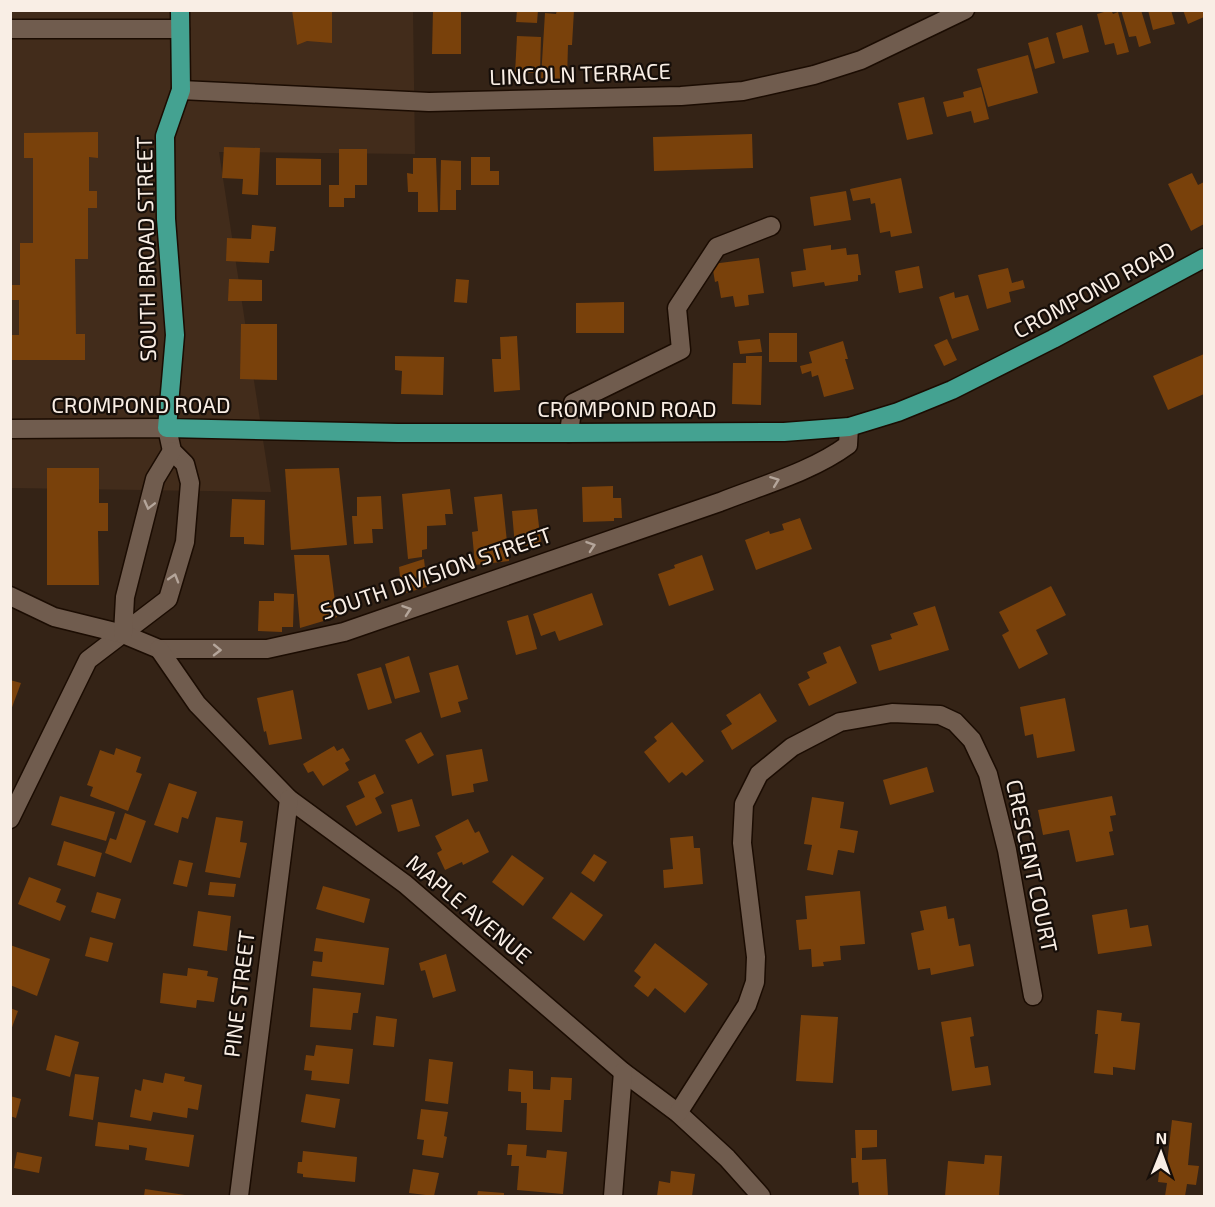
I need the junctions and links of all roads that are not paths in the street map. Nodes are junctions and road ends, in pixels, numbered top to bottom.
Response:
1 (965, 10) edge
2 (180, 20) edge
3 (10, 29) edge
4 (181, 90) junction
5 (771, 226) dead end
6 (1204, 258) edge
7 (849, 427) junction
8 (167, 428) junction
9 (10, 429) edge
10 (569, 433) junction
11 (172, 451) junction
12 (10, 596) edge
13 (123, 634) junction
14 (159, 649) junction
15 (289, 799) junction
16 (10, 819) edge
17 (1034, 996) dead end
18 (623, 1072) junction
19 (678, 1113) junction
20 (239, 1197) edge
21 (613, 1197) edge
22 (761, 1197) edge

1 - 4 street, LINCOLN TERRACE
2 - 3 street
2 - 4 main road, SOUTH BROAD STREET
4 - 8 main road, SOUTH BROAD STREET
5 - 10 street
6 - 7 main road, CROMPOND ROAD
7 - 10 main road, CROMPOND ROAD
14 -> 7 street, SOUTH DIVISION STREET
8 - 9 street, CROMPOND ROAD
8 - 10 main road, CROMPOND ROAD
8 - 11 street, SOUTH BROAD STREET
11 -> 13 street
13 -> 11 street, SOUTH BROAD STREET
12 - 13 street, SOUTH DIVISION STREET
13 - 14 street, SOUTH DIVISION STREET
13 - 16 street, SOUTH BROAD STREET
14 - 15 street, MAPLE AVENUE
15 - 18 street, MAPLE AVENUE
15 - 20 street, PINE STREET
17 - 19 street, CRESCENT COURT
18 - 19 street, MAPLE AVENUE
18 - 21 street
19 - 22 street, MAPLE AVENUE

